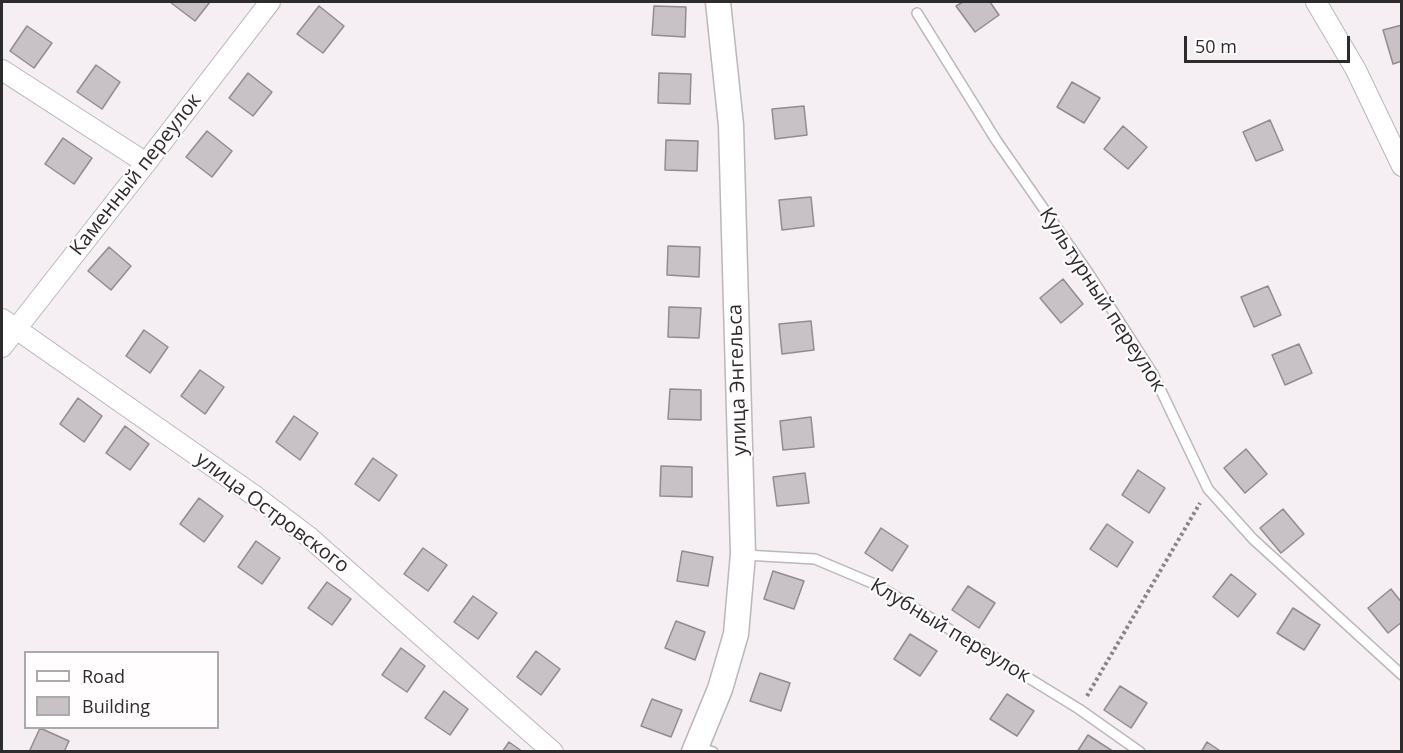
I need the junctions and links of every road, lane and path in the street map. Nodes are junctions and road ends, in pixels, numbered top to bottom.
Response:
1 (270, 2) edge
2 (718, 2) edge
3 (1316, 2) edge
4 (917, 14) dead end
5 (2, 70) edge
6 (146, 164) junction
7 (1401, 166) edge
8 (8, 324) edge
9 (2, 347) edge
10 (1208, 489) junction
11 (743, 554) junction
12 (1401, 675) edge
13 (1079, 709) junction
14 (701, 750) edge
15 (553, 752) edge
16 (1140, 752) edge

1 - 6 street, Каменный переулок
2 - 11 street, улица Энгельса
3 - 7 street
4 - 10 lane, Культурный переулок
5 - 6 street
6 - 8 street, Каменный переулок
8 - 9 street, Каменный переулок
8 - 15 street, улица Островского
10 - 12 lane, Культурный переулок
10 - 13 path
11 - 13 lane, Клубный переулок
11 - 14 street, улица Энгельса
13 - 16 lane, Клубный переулок

